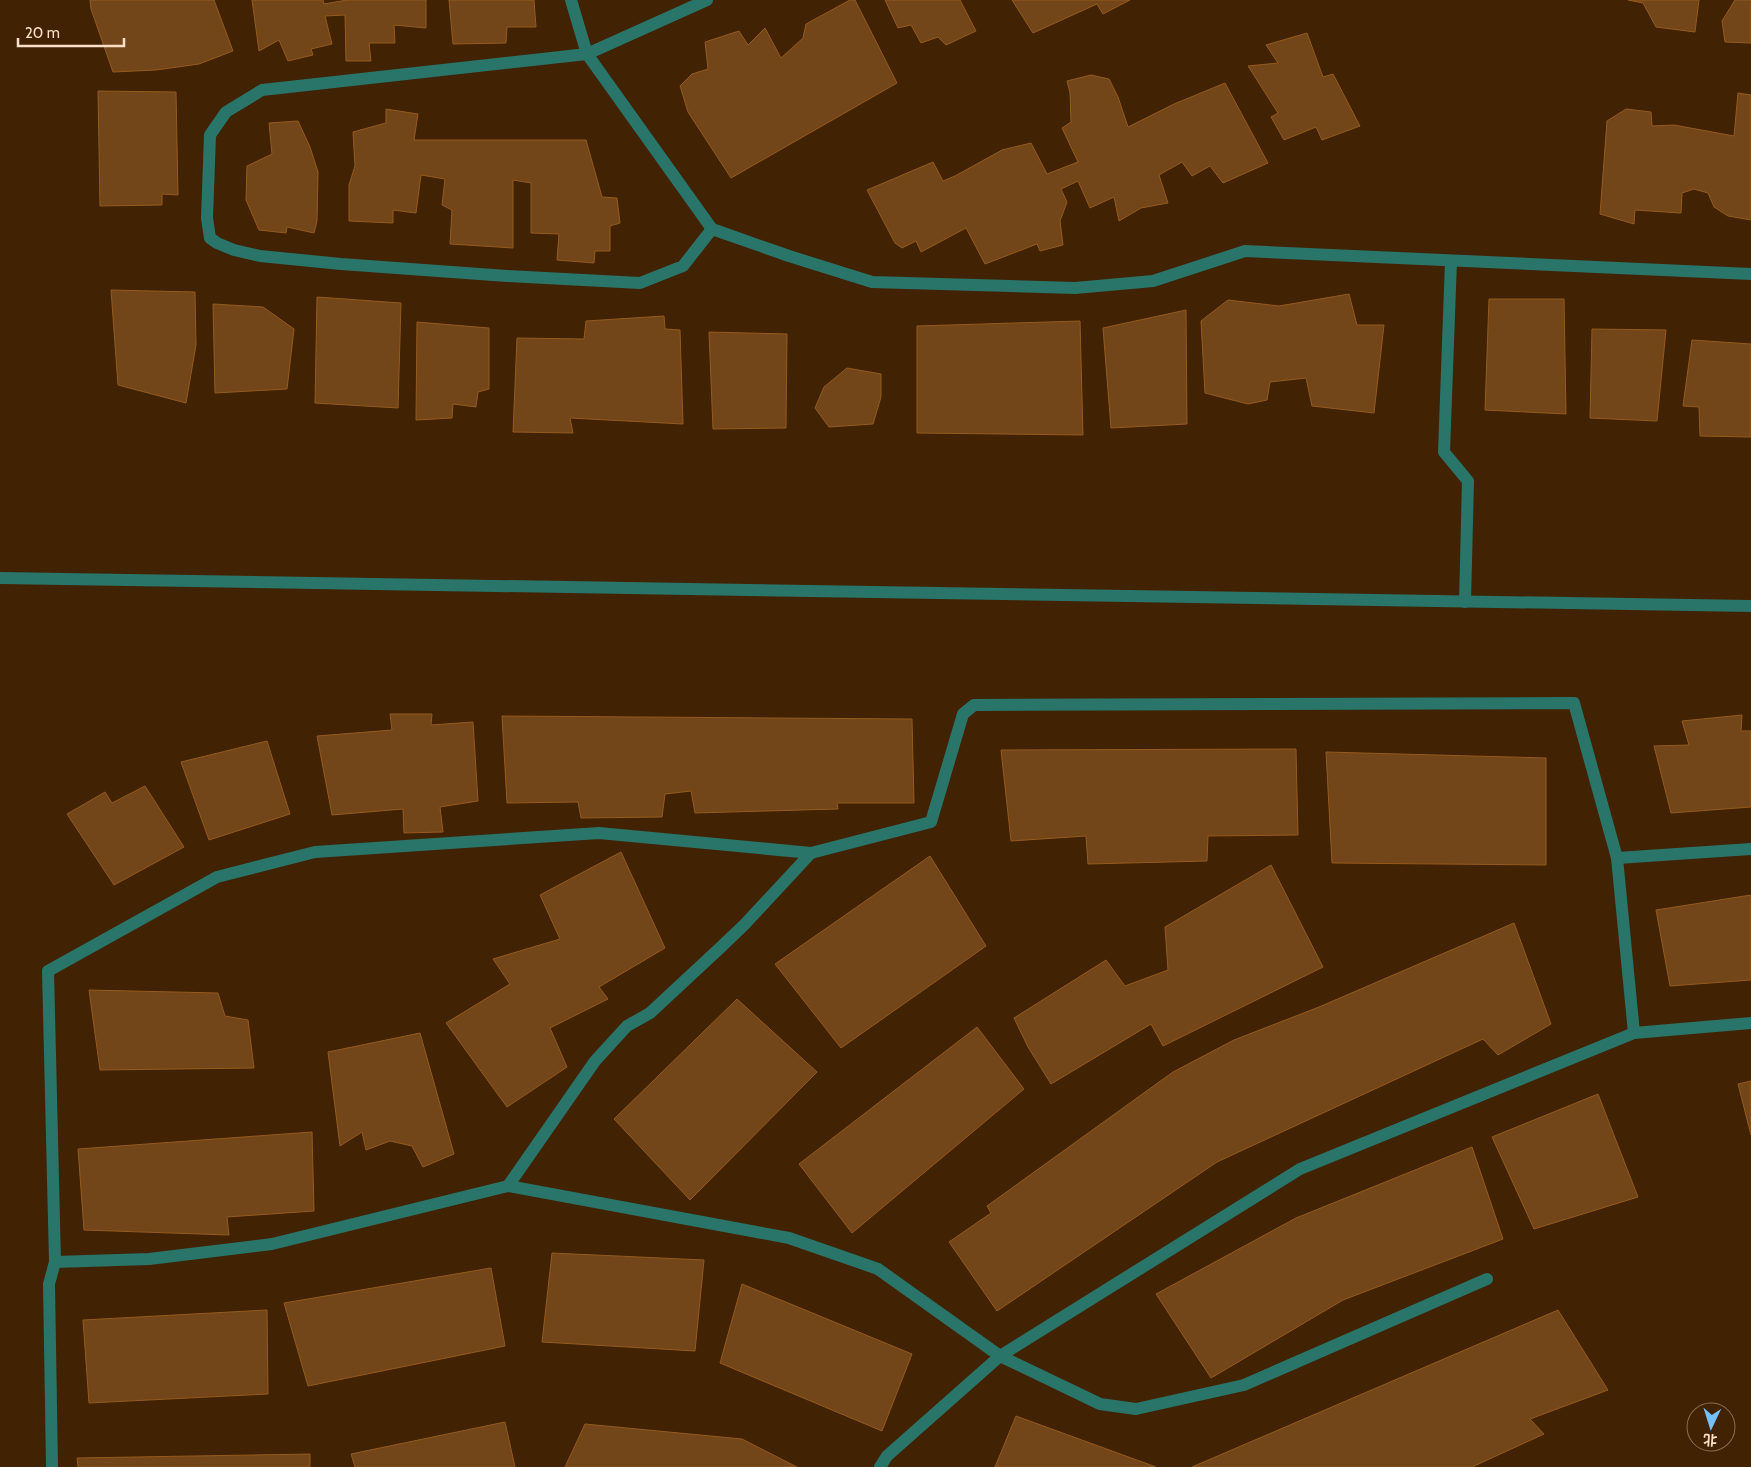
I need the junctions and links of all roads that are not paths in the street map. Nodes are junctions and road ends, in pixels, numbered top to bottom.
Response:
1 (570, 0) edge
2 (708, 0) edge
3 (587, 54) junction
4 (712, 229) junction
5 (1451, 261) junction
6 (1751, 274) edge
7 (0, 578) edge
8 (1465, 602) junction
9 (1751, 606) edge
10 (1751, 849) edge
11 (811, 853) junction
12 (1617, 858) junction
13 (1751, 1023) edge
14 (1634, 1033) junction
15 (508, 1186) junction
16 (55, 1262) junction
17 (1487, 1279) dead end
18 (1000, 1356) junction
19 (52, 1467) edge
20 (880, 1467) edge

1 - 3 street
2 - 3 street
3 - 4 street
3 - 4 street
4 - 5 street
5 - 6 street
5 - 8 street
7 - 8 street
8 - 9 street
10 - 12 street
11 - 12 street
11 - 15 street
11 - 16 street
12 - 14 street
13 - 14 street
14 - 18 street
15 - 16 street
15 - 18 street
16 - 19 street
17 - 18 street
18 - 20 street

